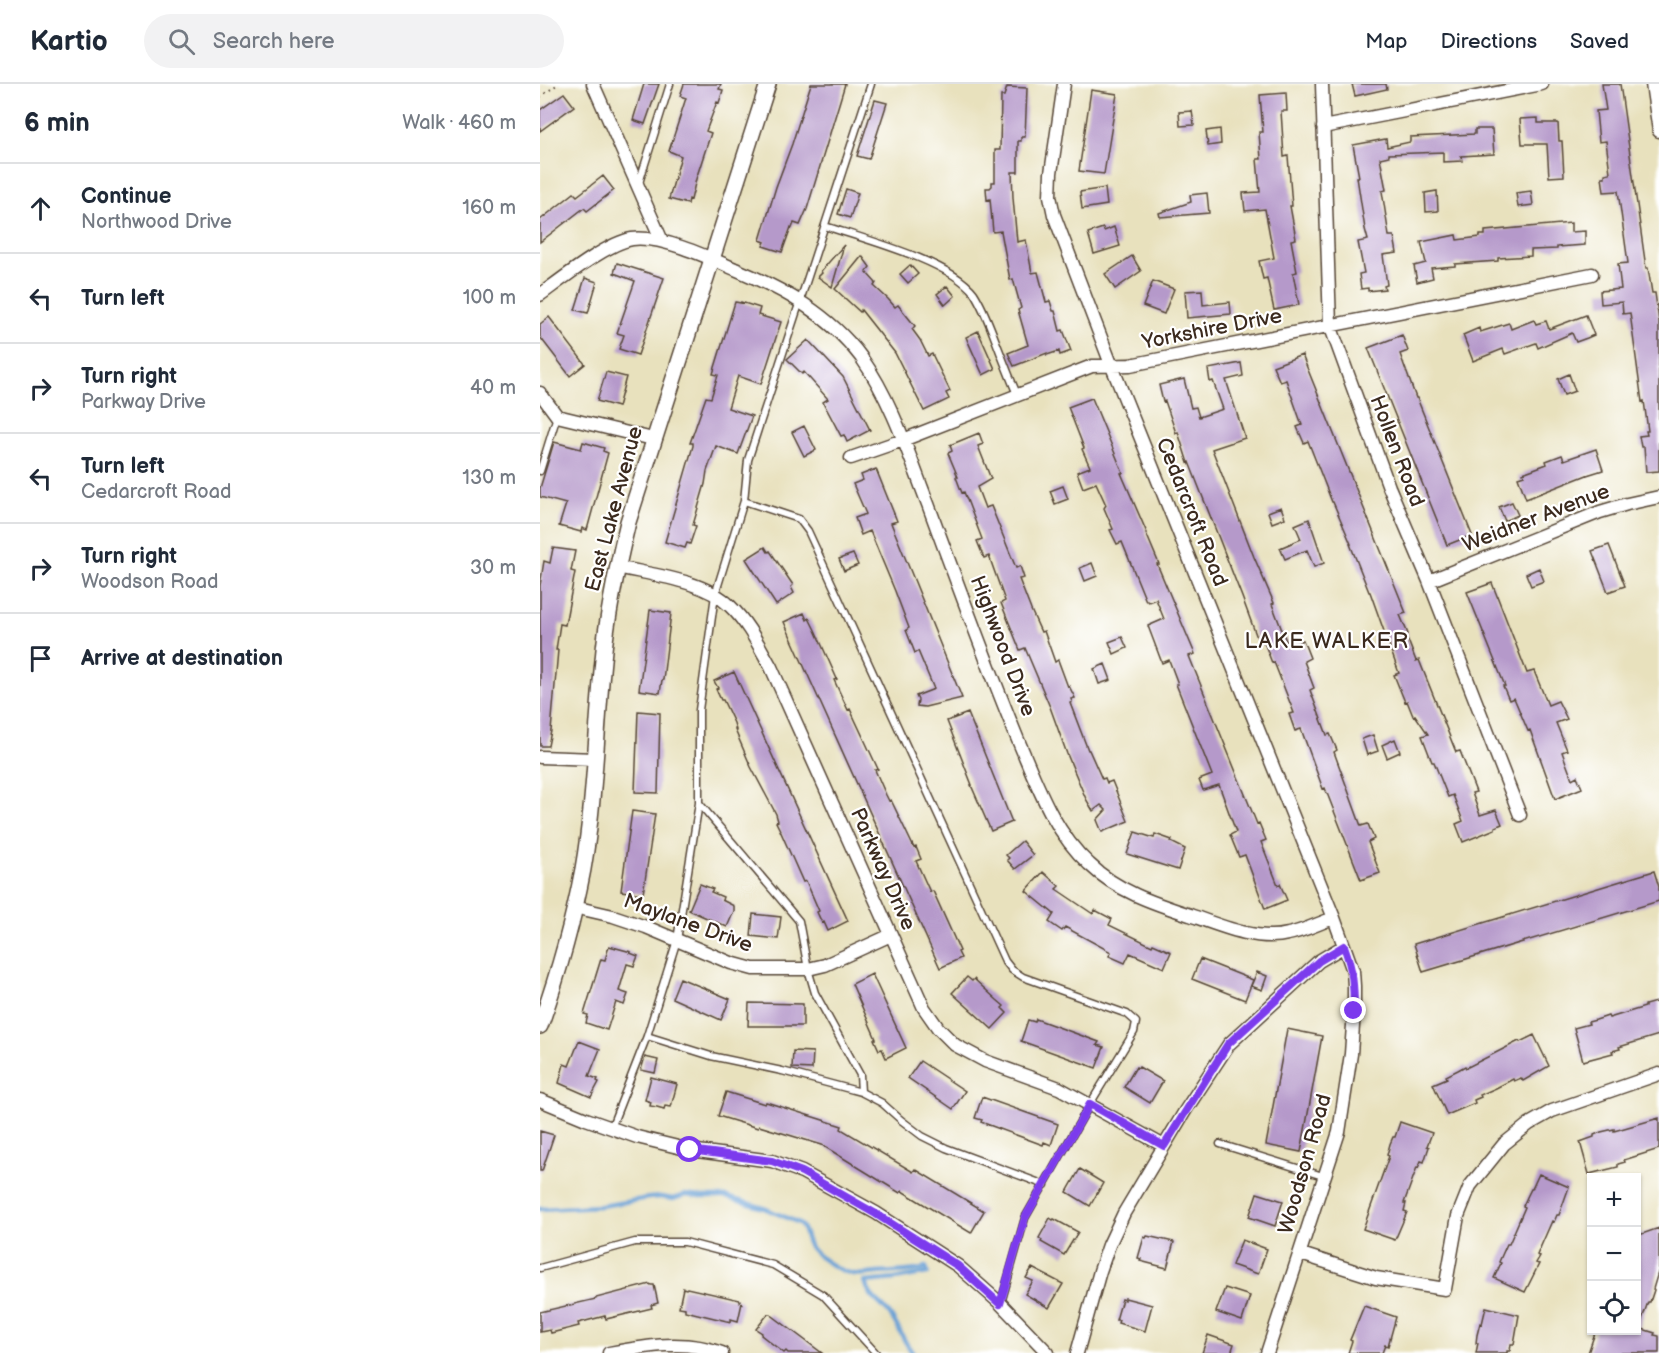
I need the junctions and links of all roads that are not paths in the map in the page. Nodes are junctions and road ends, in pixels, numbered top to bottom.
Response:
1 (593, 84) edge
2 (670, 84) edge
3 (768, 84) edge
4 (872, 84) edge
5 (1064, 84) edge
6 (1322, 84) edge
7 (1542, 84) edge
8 (1652, 84) edge
9 (1323, 127) junction
10 (1659, 131) edge
11 (638, 186) junction
12 (825, 226) junction
13 (662, 242) junction
14 (712, 259) junction
15 (1592, 274) dead end
16 (540, 295) edge
17 (801, 301) junction
18 (1329, 325) junction
19 (1111, 364) junction
20 (540, 393) edge
21 (1017, 394) junction
22 (557, 416) junction
23 (653, 440) junction
24 (903, 440) junction
25 (851, 458) dead end
26 (540, 471) edge
27 (1659, 497) edge
28 (744, 501) junction
29 (617, 567) junction
30 (1429, 581) junction
31 (715, 595) junction
32 (540, 757) edge
33 (595, 759) junction
34 (699, 803) junction
35 (1520, 815) dead end
36 (574, 907) junction
37 (1334, 918) junction
38 (891, 935) junction
39 (678, 940) junction
40 (1344, 946) junction
41 (808, 969) junction
42 (540, 1026) edge
43 (647, 1036) junction
44 (1659, 1074) edge
45 (861, 1092) junction
46 (540, 1100) edge
47 (1090, 1104) junction
48 (611, 1129) junction
49 (1220, 1144) dead end
50 (1164, 1146) junction
51 (1326, 1177) junction
52 (1045, 1185) junction
53 (1301, 1254) junction
54 (540, 1268) edge
55 (1000, 1304) junction
56 (609, 1353) edge
57 (722, 1353) edge
58 (876, 1353) edge
59 (1048, 1353) edge
60 (1077, 1353) edge
61 (1267, 1353) edge

1 - 11 street
2 - 11 lane
3 - 14 street, East Lake Avenue
4 - 12 lane
5 - 19 street, Cedarcroft Road
6 - 9 street, Hollen Road
7 - 9 street
8 - 10 street
9 - 18 street, Hollen Road
11 - 13 street
12 - 17 lane
12 - 21 lane
13 - 14 street, Highwood Drive
13 - 16 street, Highwood Drive
14 - 17 street, Highwood Drive
14 - 23 street, East Lake Avenue
15 - 18 street, Yorkshire Drive
17 - 24 street, Highwood Drive
17 - 28 lane
18 - 19 street, Yorkshire Drive
18 - 30 street, Hollen Road
19 - 21 street, Yorkshire Drive
19 - 37 street, Cedarcroft Road
20 - 22 street
21 - 24 street, Yorkshire Drive
22 - 23 street
22 - 26 lane
23 - 29 street, East Lake Avenue
24 - 25 street, Yorkshire Drive
24 - 37 street, Highwood Drive
27 - 30 street, Weidner Avenue
28 - 31 lane
28 - 47 lane
29 - 31 street, Parkway Drive
29 - 33 street, East Lake Avenue
30 - 35 street, Hollen Road
31 - 34 lane
31 - 38 street, Parkway Drive
32 - 33 street
33 - 36 street, East Lake Avenue
34 - 39 lane
34 - 41 lane
36 - 39 street, Maylane Drive
36 - 42 street, East Lake Avenue
37 - 40 street, Cedarcroft Road
38 - 41 street, Maylane Drive
38 - 47 street, Parkway Drive
39 - 41 street, Maylane Drive
39 - 43 lane
40 - 50 street
40 - 51 street, Woodson Road
41 - 45 lane
43 - 45 lane
43 - 48 lane
44 - 53 street
45 - 52 lane
46 - 48 street
47 - 50 street, Parkway Drive
47 - 52 lane
48 - 55 street
49 - 51 lane
50 - 60 street
51 - 53 street, Woodson Road
52 - 55 lane
53 - 61 street, Woodson Road
54 - 58 lane
55 - 59 street
56 - 57 street

